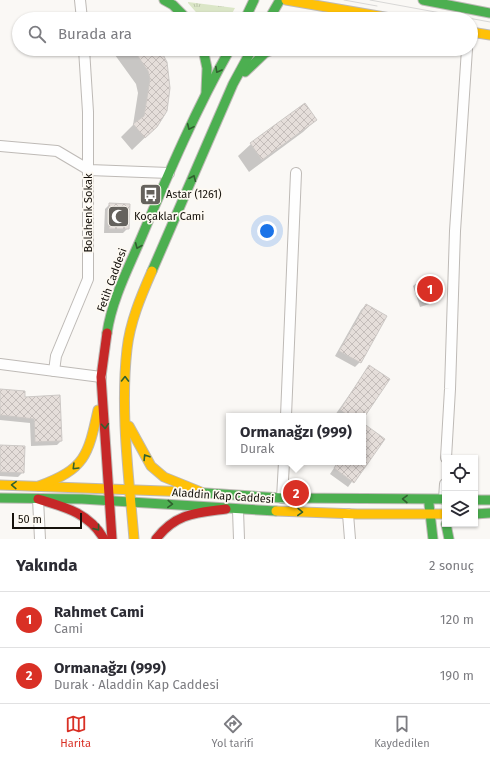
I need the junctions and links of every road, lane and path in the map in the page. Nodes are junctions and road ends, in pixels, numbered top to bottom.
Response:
1 (80, 0) edge
2 (164, 0) edge
3 (254, 0) edge
4 (280, 0) edge
5 (286, 0) edge
6 (423, 0) edge
7 (81, 12) edge
8 (180, 12) edge
9 (248, 12) edge
10 (273, 12) edge
11 (355, 12) edge
12 (490, 12) edge
13 (478, 33) edge
14 (490, 35) edge
15 (84, 56) edge
16 (204, 56) edge
17 (226, 56) edge
18 (248, 56) edge
19 (262, 56) edge
20 (466, 56) edge
21 (233, 84) junction
22 (206, 92) junction
23 (0, 146) edge
24 (89, 170) junction
25 (169, 173) junction
26 (296, 173) dead end
27 (0, 364) edge
28 (54, 371) junction
29 (101, 377) junction
30 (102, 392) junction
31 (286, 413) edge
32 (125, 418) junction
33 (446, 455) edge
34 (284, 465) edge
35 (0, 484) edge
36 (39, 486) junction
37 (109, 488) junction
38 (130, 489) junction
39 (201, 492) junction
40 (0, 498) edge
41 (282, 498) junction
42 (38, 499) junction
43 (429, 499) junction
44 (442, 499) edge
45 (478, 500) edge
46 (490, 500) edge
47 (109, 501) junction
48 (131, 502) junction
49 (226, 509) junction
50 (238, 510) junction
51 (490, 513) edge
52 (348, 514) junction
53 (478, 514) edge
54 (429, 515) junction
55 (442, 517) edge
56 (446, 527) edge
57 (40, 539) edge
58 (104, 539) edge
59 (112, 539) edge
60 (134, 539) edge
61 (156, 539) edge
62 (239, 539) edge
63 (350, 539) edge
64 (433, 539) edge
65 (448, 539) edge

1 - 7 street
2 - 8 main road
3 - 9 main road
4 - 10 main road
5 - 11 main road
6 - 12 main road
13 - 14 main road
15 - 24 street, Bolahenk Sokak
16 - 22 main road
17 -> 22 main road, Fetih Caddesi
18 - 21 main road
19 - 21 main road
20 - 33 street
32 -> 21 main road
22 -> 25 main road, Fetih Caddesi
23 - 24 street
24 - 25 street
24 - 28 street, Bolahenk Sokak
25 -> 29 main road, Fetih Caddesi
26 - 31 street
27 - 28 street
28 - 29 street
29 - 30 main road, Fetih Caddesi
30 -> 36 main road
30 -> 37 main road, Fetih Caddesi
32 - 38 main road
39 -> 32 main road
34 - 41 street
36 -> 35 main road, Aladdin Kap Caddesi
36 - 37 main road, Aladdin Kap Caddesi
37 - 38 main road, Aladdin Kap Caddesi
37 - 47 main road, Fetih Caddesi
38 - 39 main road, Aladdin Kap Caddesi
38 - 48 main road
39 - 41 main road, Aladdin Kap Caddesi
40 - 42 main road, Aladdin Kap Caddesi
43 -> 41 main road, Aladdin Kap Caddesi
42 - 47 main road, Aladdin Kap Caddesi
42 - 57 street
42 -> 58 main road
43 - 44 main road, Aladdin Kap Caddesi
43 - 54 main road
45 - 46 main road
47 - 48 main road, Aladdin Kap Caddesi
47 - 59 main road, Fetih Caddesi
48 -> 49 main road, Aladdin Kap Caddesi
48 - 60 main road
49 - 50 main road, Aladdin Kap Caddesi
49 - 61 main road
50 -> 52 main road, Aladdin Kap Caddesi
50 - 62 street
51 - 53 main road
52 - 54 main road, Aladdin Kap Caddesi
52 - 63 street
54 - 55 main road, Aladdin Kap Caddesi
54 - 64 main road
56 - 65 main road

